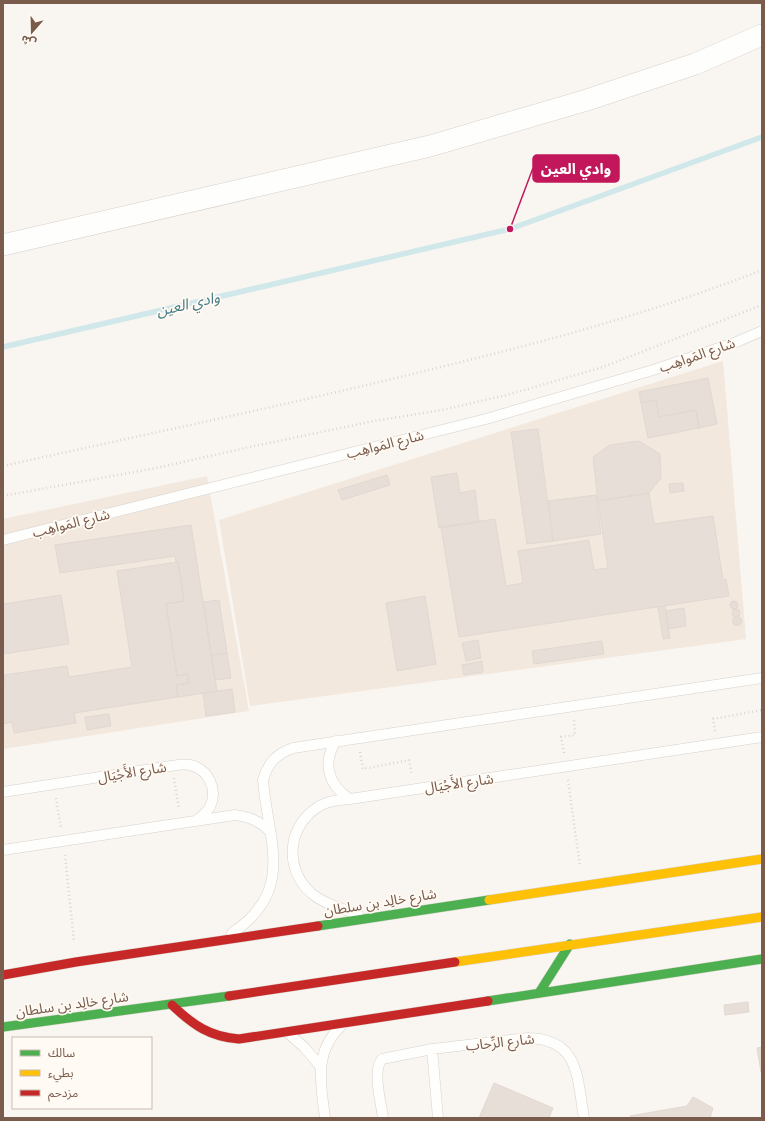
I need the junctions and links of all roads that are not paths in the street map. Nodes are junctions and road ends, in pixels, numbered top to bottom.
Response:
1 (762, 35) edge
2 (3, 245) edge
3 (762, 331) edge
4 (3, 540) edge
5 (762, 678) edge
6 (762, 737) edge
7 (336, 742) junction
8 (3, 792) edge
9 (350, 799) junction
10 (197, 820) junction
11 (270, 831) junction
12 (3, 850) edge
13 (762, 859) edge
14 (762, 917) edge
15 (368, 918) junction
16 (220, 941) junction
17 (570, 944) junction
18 (762, 959) edge
19 (3, 975) edge
20 (538, 993) junction
21 (172, 1005) junction
22 (345, 1022) junction
23 (3, 1027) edge
24 (285, 1031) junction
25 (432, 1049) junction
26 (320, 1066) junction
27 (324, 1118) edge
28 (384, 1118) edge
29 (438, 1118) edge
30 (584, 1118) edge

1 - 2 street
3 - 4 lane, شارع المَواهِب
5 - 7 lane
6 - 9 lane, شارع الأَجْيَال
7 - 9 lane
7 - 11 lane
8 - 10 lane, شارع الأَجْيَال
9 - 15 lane, شارع الأَجْيَال
10 - 11 lane
10 - 12 lane
11 - 16 lane
13 - 15 main road, شارع خالِد بن سلطان
14 - 17 main road, شارع خالِد بن سلطان
15 - 16 main road, شارع خالِد بن سلطان
16 - 19 main road, شارع خالِد بن سلطان
17 - 20 main road
17 - 21 main road, شارع خالِد بن سلطان
18 - 20 main road
20 - 22 main road
21 - 23 main road, شارع خالِد بن سلطان
21 - 24 main road
22 - 24 main road
22 - 26 lane
24 - 26 lane
25 - 28 lane, شارع الرِّحاب
25 - 29 lane
25 - 30 lane, شارع الرِّحاب
26 - 27 lane

